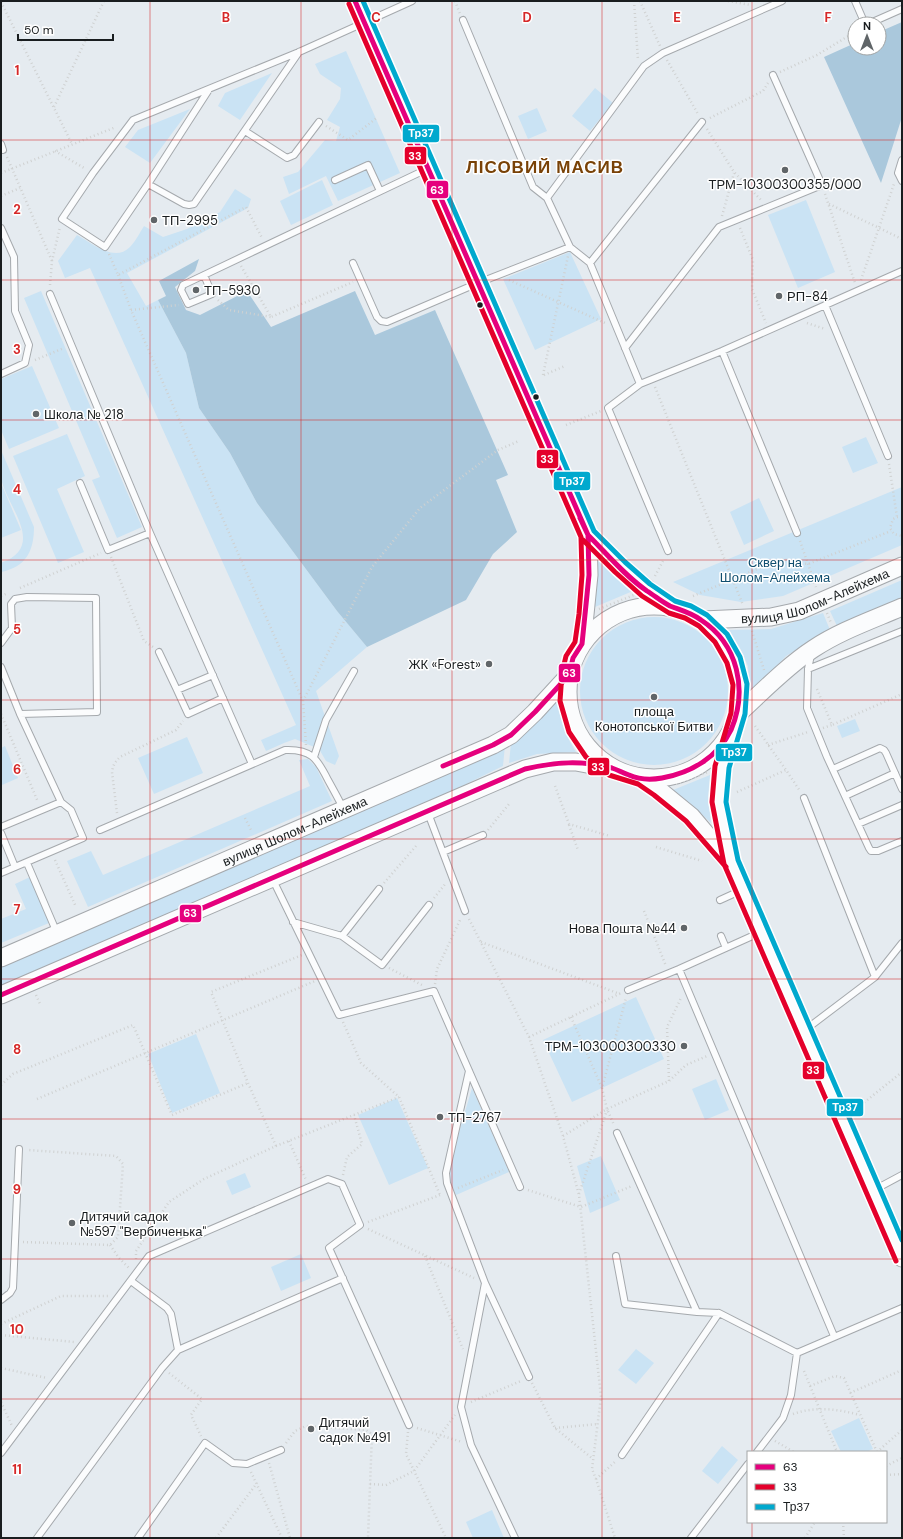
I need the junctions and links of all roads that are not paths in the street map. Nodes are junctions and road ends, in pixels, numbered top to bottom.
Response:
1 (355, 1) edge
2 (412, 1) edge
3 (782, 1) edge
4 (854, 1) edge
5 (902, 8) edge
6 (861, 16) edge
7 (885, 16) edge
8 (463, 20) road end
9 (365, 23) junction
10 (299, 52) junction
11 (773, 75) dead end
12 (208, 91) junction
13 (319, 122) road end
14 (702, 122) road end
15 (245, 131) junction
16 (902, 160) edge
17 (428, 168) junction
18 (335, 180) dead end
19 (902, 181) edge
20 (148, 184) junction
21 (380, 191) junction
22 (547, 198) junction
23 (1, 228) edge
24 (570, 246) junction
25 (353, 263) dead end
26 (590, 263) junction
27 (902, 271) edge
28 (204, 275) junction
29 (478, 283) junction
30 (50, 294) road end
31 (825, 305) junction
32 (625, 348) junction
33 (722, 351) junction
34 (1, 374) edge
35 (640, 384) junction
36 (888, 456) road end
37 (80, 483) dead end
38 (150, 533) junction
39 (796, 533) road end
40 (588, 535) junction
41 (668, 551) road end
42 (902, 566) edge
43 (672, 607) junction
44 (902, 607) edge
45 (703, 620) junction
46 (902, 631) edge
47 (1, 644) edge
48 (582, 644) junction
49 (812, 650) junction
50 (159, 652) road end
51 (1, 667) edge
52 (808, 669) junction
53 (354, 671) dead end
54 (212, 674) junction
55 (568, 674) junction
56 (177, 690) junction
57 (223, 698) junction
58 (20, 714) junction
59 (736, 720) junction
60 (314, 757) junction
61 (252, 764) junction
62 (613, 768) junction
63 (832, 769) junction
64 (895, 773) junction
65 (641, 778) junction
66 (902, 789) edge
67 (845, 796) junction
68 (804, 798) road end
69 (61, 802) junction
70 (902, 805) edge
71 (343, 810) junction
72 (427, 812) junction
73 (858, 824) junction
74 (1, 828) edge
75 (100, 830) dead end
76 (1, 833) edge
77 (483, 835) road end
78 (902, 841) edge
79 (443, 852) junction
80 (731, 862) junction
81 (27, 863) junction
82 (15, 867) junction
83 (1, 874) edge
84 (272, 879) junction
85 (379, 889) road end
86 (742, 890) junction
87 (720, 900) dead end
88 (429, 905) road end
89 (465, 911) road end
90 (293, 922) junction
91 (761, 932) junction
92 (57, 934) junction
93 (342, 936) junction
94 (721, 936) dead end
95 (902, 943) edge
96 (726, 948) junction
97 (1, 958) edge
98 (679, 969) junction
99 (875, 977) junction
100 (628, 990) road end
101 (1, 995) edge
102 (804, 1031) junction
103 (469, 1071) junction
104 (617, 1133) road end
105 (19, 1149) road end
106 (902, 1175) edge
107 (520, 1187) road end
108 (873, 1190) junction
109 (616, 1256) dead end
110 (902, 1258) edge
111 (343, 1278) junction
112 (131, 1281) junction
113 (485, 1283) junction
114 (1, 1300) edge
115 (902, 1308) edge
116 (696, 1312) junction
117 (719, 1314) junction
118 (834, 1336) junction
119 (178, 1350) junction
120 (796, 1353) junction
121 (529, 1377) road end
122 (409, 1425) road end
123 (281, 1450) road end
124 (758, 1451) edge
125 (1, 1453) edge
126 (622, 1455) road end
127 (747, 1465) edge
128 (37, 1538) edge
129 (138, 1538) edge
130 (516, 1538) edge
131 (691, 1538) edge

1 - 9 street
2 - 9 lane
3 - 22 lane
4 - 6 lane
5 - 7 lane
8 - 22 lane
9 - 10 lane
9 - 17 street
10 - 12 lane
10 - 15 lane
11 - 32 lane
12 - 20 lane
12 - 20 lane
13 - 15 lane
14 - 26 lane
15 - 20 lane
16 - 19 lane
17 - 21 lane
17 - 29 street
18 - 21 lane
21 - 28 lane
22 - 24 lane
23 - 34 lane
24 - 26 lane
24 - 29 lane
25 - 29 lane
26 - 32 lane
27 - 31 lane
28 - 28 lane
29 - 40 street
30 - 38 lane
31 - 33 lane
31 - 36 lane
32 - 35 lane
33 - 35 lane
33 - 39 lane
35 - 41 lane
37 - 38 lane
38 - 54 lane
40 - 43 street
40 - 48 street
42 - 45 street, вулиця Шолом-Алейхема
43 - 45 street
43 - 48 street
44 - 49 street
45 - 59 street
46 - 52 lane
47 - 58 lane
48 - 55 street
49 - 52 lane
49 - 59 street
50 - 56 lane
51 - 58 lane
52 - 63 lane
53 - 60 lane
54 - 56 lane
54 - 57 lane
55 - 62 street
55 - 71 street, вулиця Шолом-Алейхема
56 - 57 lane
57 - 61 lane
58 - 69 lane
59 - 65 street
59 - 80 street
60 - 61 lane
60 - 71 lane
61 - 75 lane
62 - 65 street
62 - 72 street
63 - 64 lane
63 - 67 lane
64 - 66 lane
64 - 67 lane
65 - 80 street
67 - 73 lane
68 - 99 lane
69 - 74 lane
69 - 81 lane
70 - 73 lane
71 - 92 street, вулиця Шолом-Алейхема
72 - 79 lane
72 - 84 street
73 - 78 lane
76 - 82 lane
77 - 79 lane
79 - 89 lane
80 - 86 street
81 - 82 lane
81 - 92 lane
82 - 83 lane
84 - 90 lane
84 - 101 street
85 - 93 lane
86 - 87 lane
86 - 91 street
88 - 93 lane
90 - 93 lane
90 - 103 lane
91 - 96 lane
91 - 102 street
92 - 97 street, вулиця Шолом-Алейхема
94 - 96 lane
95 - 99 lane
96 - 98 lane
98 - 100 lane
98 - 118 lane
99 - 102 lane
102 - 108 street
103 - 107 lane
103 - 113 lane
104 - 116 lane
105 - 114 lane
106 - 108 lane
108 - 110 street
109 - 116 lane
111 - 112 lane
111 - 119 lane
111 - 122 lane
112 - 119 lane
112 - 125 lane
113 - 121 lane
113 - 130 lane
115 - 118 lane
116 - 117 lane
117 - 120 lane
117 - 126 lane
118 - 120 lane
119 - 128 lane
120 - 124 lane
123 - 129 lane
127 - 131 lane

